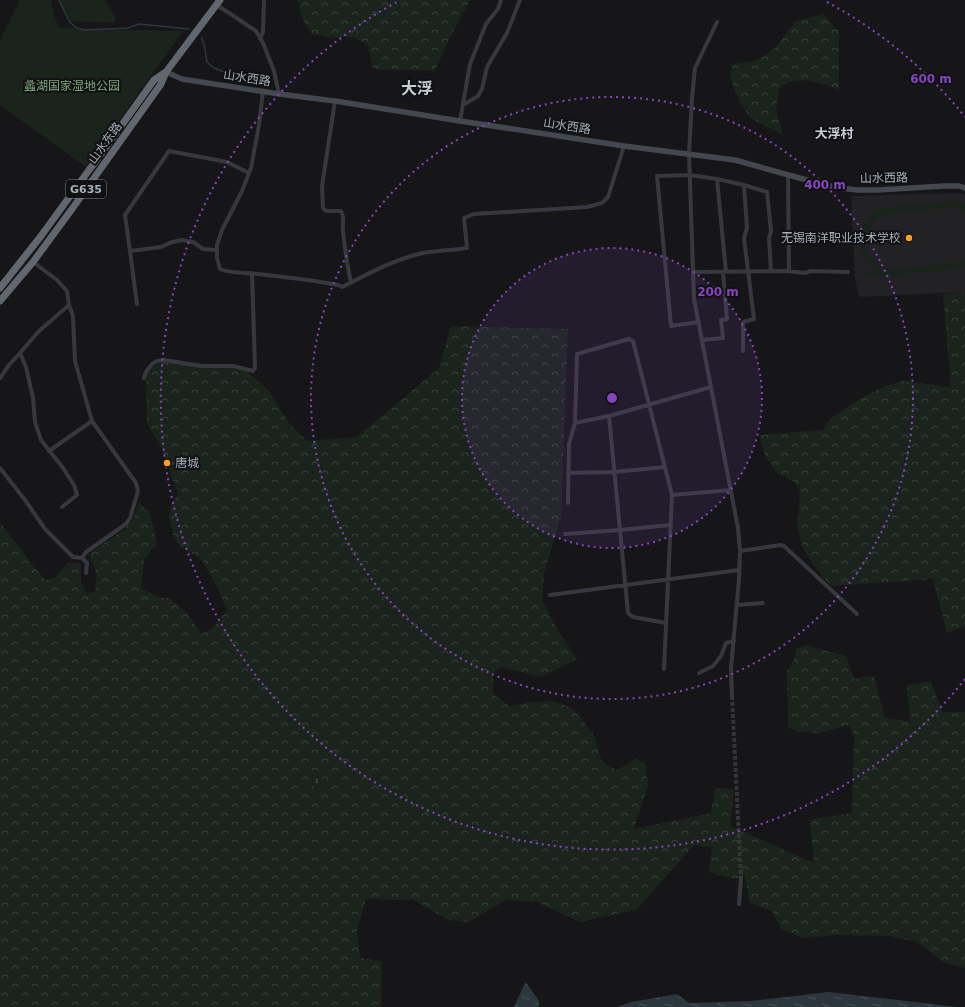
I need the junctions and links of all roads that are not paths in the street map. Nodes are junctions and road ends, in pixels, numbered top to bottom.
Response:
1 (264, 0) edge
2 (501, 0) edge
3 (520, 0) edge
4 (218, 2) edge
5 (717, 22) dead end
6 (260, 39) junction
7 (166, 72) junction
8 (263, 91) junction
9 (279, 94) junction
10 (335, 101) junction
11 (463, 105) junction
12 (460, 121) junction
13 (624, 146) junction
14 (689, 154) junction
15 (249, 173) junction
16 (690, 175) junction
17 (788, 175) junction
18 (717, 179) junction
19 (744, 185) junction
20 (965, 188) edge
21 (217, 250) junction
22 (130, 251) junction
23 (32, 262) junction
24 (771, 271) junction
25 (789, 271) junction
26 (694, 272) junction
27 (724, 272) junction
28 (748, 272) junction
29 (848, 272) dead end
30 (252, 273) junction
31 (351, 282) junction
32 (0, 288) edge
33 (0, 301) edge
34 (136, 304) dead end
35 (69, 305) junction
36 (699, 322) junction
37 (702, 340) junction
38 (743, 351) dead end
39 (20, 353) junction
40 (0, 378) edge
41 (144, 378) dead end
42 (711, 387) junction
43 (649, 404) junction
44 (609, 416) junction
45 (92, 420) junction
46 (575, 423) junction
47 (49, 451) junction
48 (665, 467) junction
49 (0, 468) edge
50 (614, 472) junction
51 (568, 473) junction
52 (731, 490) junction
53 (672, 495) junction
54 (568, 504) dead end
55 (62, 508) dead end
56 (670, 525) junction
57 (620, 530) junction
58 (565, 534) dead end
59 (740, 551) junction
60 (82, 558) junction
61 (739, 570) junction
62 (86, 573) dead end
63 (668, 579) junction
64 (625, 585) junction
65 (550, 595) dead end
66 (762, 603) dead end
67 (737, 605) junction
68 (857, 614) dead end
69 (666, 623) junction
70 (734, 641) junction
71 (664, 669) dead end
72 (699, 673) dead end
73 (732, 696) tunnel mouth
74 (741, 878) tunnel mouth
75 (739, 904) dead end

1 - 6 street
2 - 11 street
3 - 11 street
4 - 6 street
4 - 7 highway, 山水东路
5 - 14 street
6 - 9 street
7 - 8 street, 山水西路
7 - 23 highway, 山水东路 / G635
7 - 32 highway, 山水东路 / G635
8 - 9 street, 山水西路
8 - 15 street
9 - 10 street, 山水西路
10 - 12 street, 山水西路
10 - 31 street
11 - 12 street
12 - 13 street, 山水西路
13 - 14 street, 山水西路
13 - 31 street
14 - 16 street
14 - 17 street, 山水西路
15 - 21 street
15 - 22 street
16 - 18 street
16 - 26 street
16 - 36 street
17 - 20 street, 山水西路
17 - 25 street
18 - 19 street
18 - 27 street
19 - 24 street
19 - 28 street
21 - 22 street
21 - 30 street
22 - 34 street
23 - 33 highway, 山水东路 / G635
23 - 35 street
24 - 25 street
24 - 28 street
25 - 29 street
26 - 27 street
26 - 36 street
27 - 28 street
27 - 37 street
28 - 38 street
30 - 31 street
30 - 41 street
35 - 39 street
35 - 45 street
36 - 37 street
37 - 42 street
39 - 40 street
39 - 47 street
42 - 43 street
42 - 52 street
43 - 44 street
43 - 46 street
43 - 48 street
44 - 46 street
44 - 50 street
45 - 47 street
45 - 60 street
46 - 51 street
47 - 55 street
48 - 50 street
48 - 53 street
49 - 60 street
50 - 51 street
50 - 57 street
51 - 54 street
52 - 53 street
52 - 59 street
53 - 56 street
56 - 57 street
56 - 63 street
57 - 58 street
57 - 64 street
59 - 61 street
59 - 68 street
60 - 62 street
61 - 63 street
61 - 67 street
63 - 64 street
63 - 69 street
64 - 65 street
64 - 69 street
66 - 67 street
67 - 70 street
69 - 71 street
70 - 72 street
70 - 73 street
74 - 75 street

